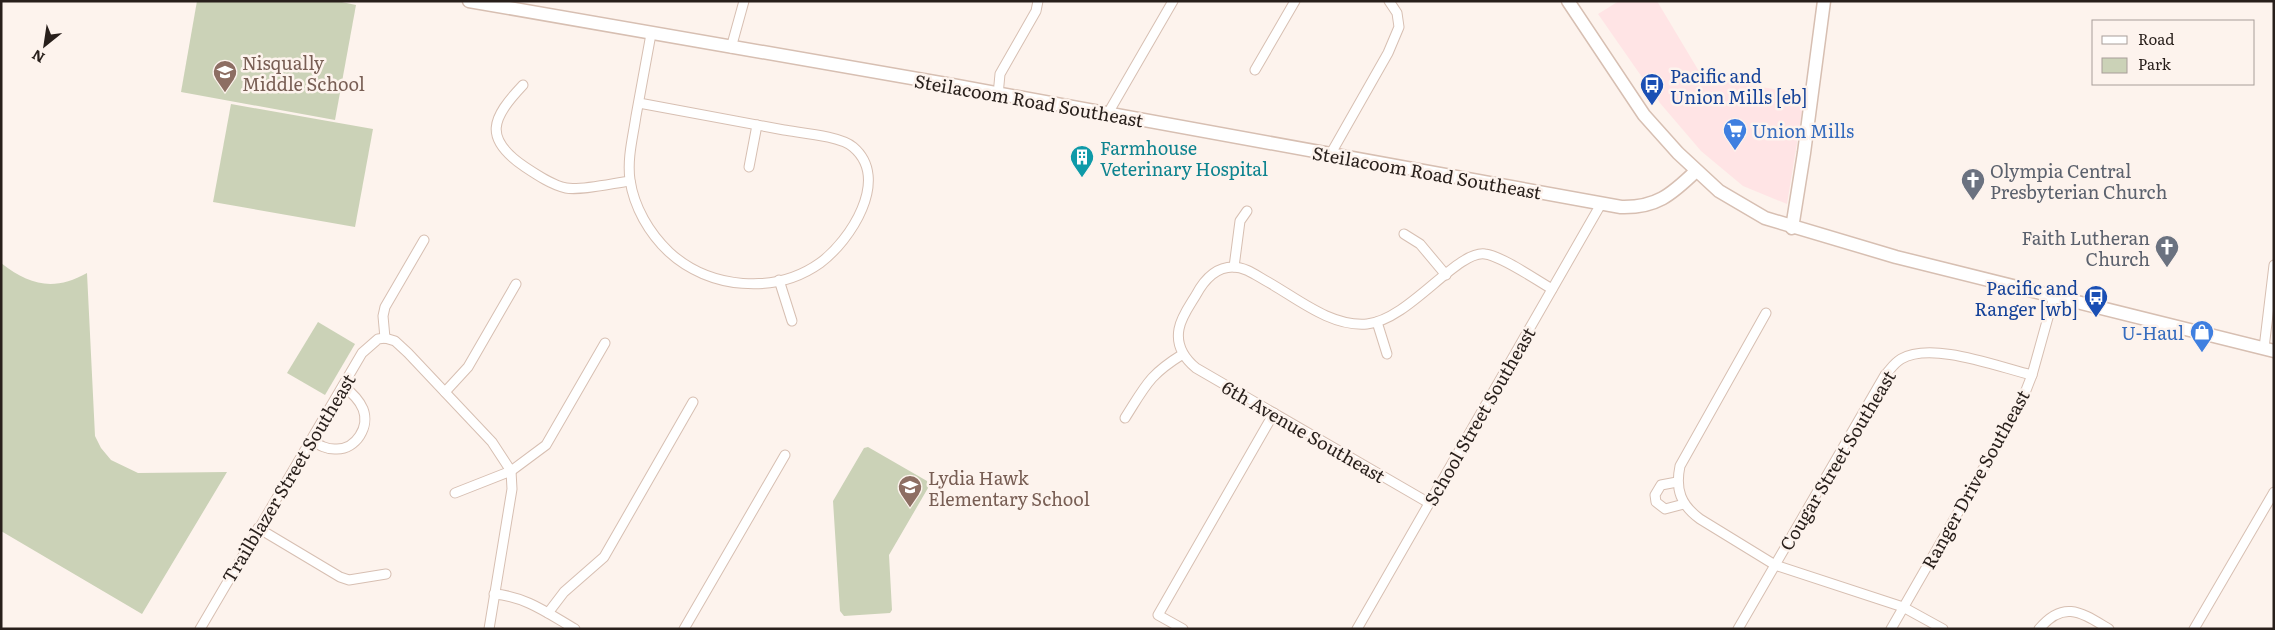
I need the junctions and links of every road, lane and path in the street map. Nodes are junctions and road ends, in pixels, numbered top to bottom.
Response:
1 (469, 1) edge
2 (744, 1) edge
3 (1038, 1) edge
4 (1173, 1) edge
5 (1295, 1) edge
6 (1389, 1) edge
7 (1568, 1) edge
8 (1824, 1) edge
9 (650, 34) junction
10 (731, 48) junction
11 (1255, 70) dead end
12 (523, 84) dead end
13 (998, 95) junction
14 (638, 103) junction
15 (1107, 114) junction
16 (757, 125) junction
17 (1330, 155) junction
18 (749, 167) dead end
19 (1696, 172) junction
20 (630, 181) junction
21 (1601, 204) junction
22 (1247, 211) dead end
23 (1792, 228) junction
24 (1404, 234) dead end
25 (424, 240) dead end
26 (2274, 265) edge
27 (1234, 267) junction
28 (1446, 275) junction
29 (779, 280) junction
30 (516, 284) dead end
31 (1552, 289) junction
32 (2054, 296) junction
33 (1766, 313) dead end
34 (792, 321) dead end
35 (1377, 322) junction
36 (385, 338) junction
37 (605, 343) dead end
38 (2269, 350) edge
39 (1183, 354) junction
40 (1387, 354) dead end
41 (2032, 375) junction
42 (343, 386) junction
43 (445, 392) junction
44 (693, 402) dead end
45 (1274, 413) junction
46 (1125, 418) dead end
47 (311, 440) junction
48 (785, 455) dead end
49 (510, 471) junction
50 (1678, 486) junction
51 (455, 492) dead end
52 (2274, 492) edge
53 (1429, 503) junction
54 (1684, 504) junction
55 (258, 528) junction
56 (1775, 565) junction
57 (386, 574) dead end
58 (494, 594) junction
59 (1903, 607) junction
60 (548, 613) junction
61 (201, 626) edge
62 (212, 629) edge
63 (489, 629) edge
64 (575, 629) edge
65 (684, 629) edge
66 (1183, 629) edge
67 (1356, 629) edge
68 (1738, 629) edge
69 (1892, 629) edge
70 (1942, 629) edge
71 (2040, 629) edge
72 (2109, 629) edge
73 (2194, 629) edge

1 - 9 street, Steilacoom Road Southeast
2 - 10 street
3 - 13 street
4 - 15 street
5 - 11 street
6 - 17 street
7 - 19 street
8 - 23 street
9 - 10 street, Steilacoom Road Southeast
9 - 14 street
10 - 13 street, Steilacoom Road Southeast
12 - 20 street
13 - 15 street, Steilacoom Road Southeast
14 - 16 street
14 - 20 street
15 - 17 street, Steilacoom Road Southeast
16 - 18 street
16 - 29 street
17 - 21 street, Steilacoom Road Southeast
19 - 21 street, Steilacoom Road Southeast
19 - 23 street
20 - 29 street
21 - 31 street, School Street Southeast
22 - 27 street
23 - 32 street
24 - 28 street
25 - 36 street
26 - 38 street
27 - 35 street
27 - 39 street
28 - 31 street
28 - 35 street
29 - 34 street
30 - 43 street
31 - 53 street, School Street Southeast
32 - 38 street
32 - 41 street, Ranger Drive Southeast
33 - 50 street
35 - 40 street
36 - 42 street, Trailblazer Street Southeast
36 - 43 street
37 - 49 street
39 - 45 street, 6th Avenue Southeast
39 - 46 street
41 - 56 street, Cougar Street Southeast
41 - 59 street, Ranger Drive Southeast
42 - 47 street, Trailblazer Street Southeast
42 - 47 street
43 - 49 street
44 - 60 street
45 - 53 street, 6th Avenue Southeast
45 - 66 street
47 - 55 street, Trailblazer Street Southeast
48 - 65 street
49 - 51 street
49 - 58 street
50 - 54 street
50 - 54 street
52 - 73 street
53 - 67 street, School Street Southeast
54 - 56 street
55 - 57 street
55 - 61 street, Trailblazer Street Southeast
56 - 59 street
56 - 68 street, Cougar Street Southeast
58 - 60 street
58 - 63 street
59 - 69 street, Ranger Drive Southeast
59 - 70 street
60 - 64 street
61 - 62 street
71 - 72 street

